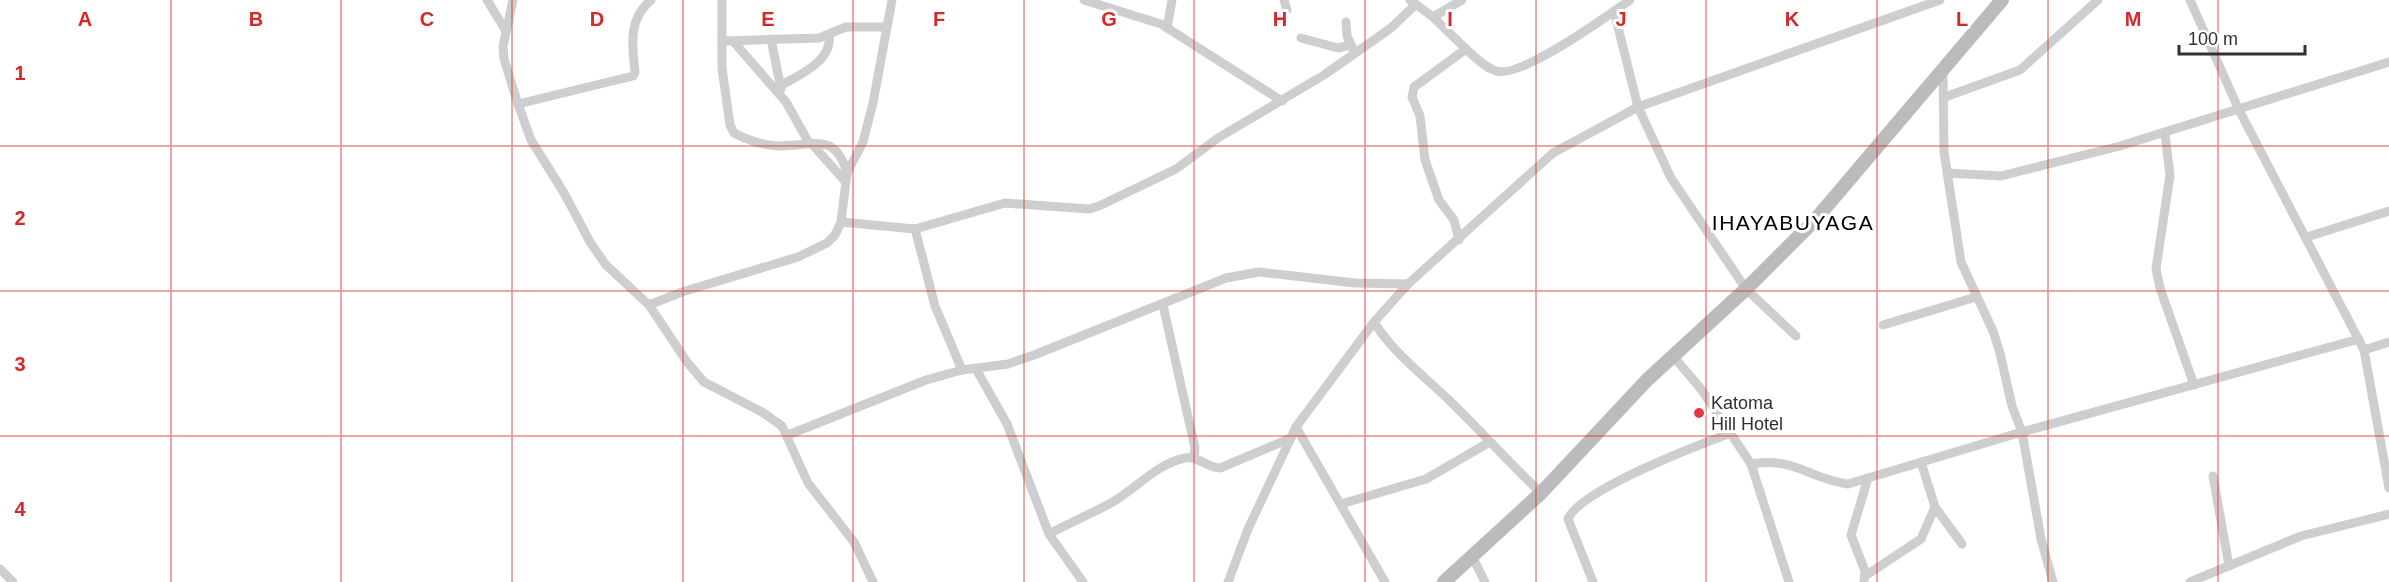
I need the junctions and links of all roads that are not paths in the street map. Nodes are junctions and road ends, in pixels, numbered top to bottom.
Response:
1 (487, 0) edge
2 (513, 0) edge
3 (651, 0) edge
4 (722, 0) edge
5 (892, 0) edge
6 (1084, 0) edge
7 (1172, 0) edge
8 (1284, 0) edge
9 (1462, 0) edge
10 (1630, 0) edge
11 (1940, 0) edge
12 (2002, 0) edge
13 (2098, 0) edge
14 (2190, 0) edge
15 (1413, 3) edge
16 (1287, 10) dead end
17 (1614, 11) junction
18 (1433, 17) junction
19 (1346, 22) dead end
20 (887, 27) junction
21 (1167, 28) junction
22 (506, 31) junction
23 (829, 35) junction
24 (1301, 38) dead end
25 (771, 39) junction
26 (733, 40) junction
27 (722, 41) junction
28 (1350, 45) junction
29 (1466, 49) junction
30 (1356, 54) junction
31 (2389, 62) edge
32 (1943, 68) junction
33 (780, 86) junction
34 (1946, 97) junction
35 (781, 98) junction
36 (1282, 101) junction
37 (518, 104) junction
38 (1638, 107) junction
39 (2239, 110) junction
40 (2165, 134) junction
41 (810, 143) junction
42 (1947, 173) junction
43 (846, 177) junction
44 (2389, 212) edge
45 (841, 222) junction
46 (915, 230) junction
47 (2307, 237) junction
48 (1459, 240) junction
49 (1408, 284) junction
50 (1746, 289) junction
51 (1976, 297) junction
52 (649, 305) junction
53 (1163, 305) junction
54 (1374, 322) junction
55 (1883, 326) dead end
56 (1796, 336) dead end
57 (2359, 339) junction
58 (2389, 342) edge
59 (2364, 350) junction
60 (1673, 356) junction
61 (976, 369) junction
62 (962, 370) junction
63 (2194, 385) junction
64 (1296, 427) junction
65 (2022, 432) junction
66 (1731, 433) junction
67 (788, 435) junction
68 (1291, 438) junction
69 (1488, 443) junction
70 (1194, 458) junction
71 (1921, 462) junction
72 (1751, 464) junction
73 (2213, 476) dead end
74 (1868, 478) junction
75 (2389, 488) edge
76 (1541, 493) junction
77 (1341, 504) junction
78 (1935, 507) junction
79 (2389, 514) edge
80 (1049, 534) junction
81 (1962, 544) dead end
82 (1472, 556) junction
83 (2229, 566) junction
84 (0, 569) edge
85 (1864, 579) edge
86 (13, 582) edge
87 (873, 582) edge
88 (1083, 582) edge
89 (1228, 582) edge
90 (1385, 582) edge
91 (1444, 582) edge
92 (1485, 582) edge
93 (1593, 582) edge
94 (1789, 582) edge
95 (2053, 582) edge
96 (2190, 582) edge

1 - 22 street
2 - 22 street
3 - 37 street
4 - 27 street
5 - 20 street
6 - 21 street
7 - 21 street
8 - 16 street
9 - 18 street
10 - 17 street
11 - 38 street
12 - 32 main road
13 - 34 street
14 - 39 street
15 - 18 street
15 - 30 street
17 - 29 street
17 - 38 street
18 - 29 street
19 - 28 street
20 - 23 street
20 - 43 street
21 - 36 street
22 - 37 street
23 - 25 street
23 - 33 street
24 - 28 street
25 - 26 street
25 - 33 street
26 - 27 street
26 - 35 street
27 - 41 street
28 - 30 street
29 - 48 street
30 - 36 street
31 - 39 street
32 - 34 street
32 - 50 main road
33 - 35 street
34 - 42 street
35 - 41 street
36 - 46 street
37 - 52 street
38 - 48 street
38 - 50 street
39 - 40 street
39 - 47 street
40 - 42 street
40 - 63 street
41 - 43 street
41 - 43 street
42 - 51 street
43 - 45 street
44 - 47 street
45 - 46 street
45 - 52 street
46 - 62 street
47 - 57 street
48 - 49 street
49 - 53 street
49 - 54 street
50 - 56 street
50 - 60 main road
51 - 55 street
51 - 65 street
52 - 67 street
53 - 61 street
53 - 70 street
54 - 64 street
54 - 69 street
57 - 59 street
57 - 63 street
58 - 59 street
59 - 75 street
60 - 66 street
60 - 76 main road
61 - 62 street
61 - 80 street
62 - 67 street
63 - 65 street
64 - 68 street
64 - 77 street
65 - 71 street
65 - 95 street
66 - 72 street
66 - 93 street
67 - 87 street
68 - 70 street
68 - 89 street
69 - 76 street
69 - 77 street
70 - 80 street
71 - 74 street
71 - 78 street
72 - 74 street
72 - 94 street
73 - 83 street
74 - 85 street
76 - 82 main road
77 - 90 street
78 - 81 street
78 - 85 street
79 - 83 street
80 - 88 street
82 - 91 main road
82 - 92 street
83 - 96 street
84 - 86 street

